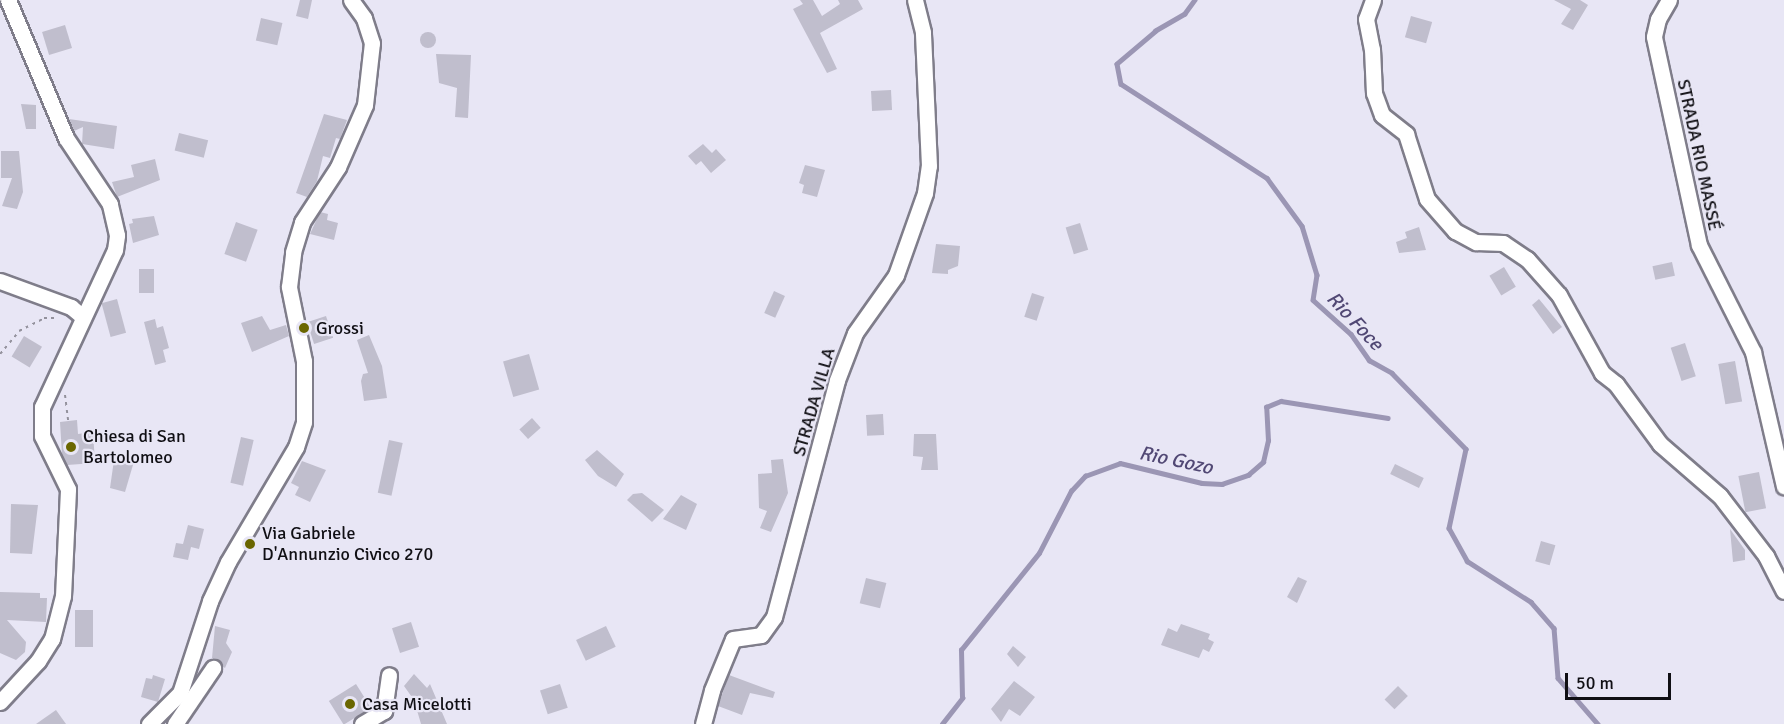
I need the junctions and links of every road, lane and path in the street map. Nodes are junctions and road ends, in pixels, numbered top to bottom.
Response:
1 (8, 0) edge
2 (351, 0) edge
3 (915, 0) edge
4 (1373, 0) edge
5 (1669, 0) edge
6 (0, 281) edge
7 (82, 320) junction
8 (0, 354) edge
9 (68, 411) dead end
10 (68, 421) dead end
11 (1784, 486) edge
12 (1784, 591) edge
13 (213, 668) dead end
14 (389, 675) dead end
15 (0, 702) edge
16 (164, 722) edge
17 (362, 724) edge
18 (704, 724) edge

1 - 7 street
2 - 16 street
3 - 18 street, STRADA VILLA
4 - 12 street
5 - 11 street, STRADA RIO MASSÉ
6 - 7 street
7 - 8 path
7 - 15 street
9 - 10 path
13 - 16 street
14 - 17 street

